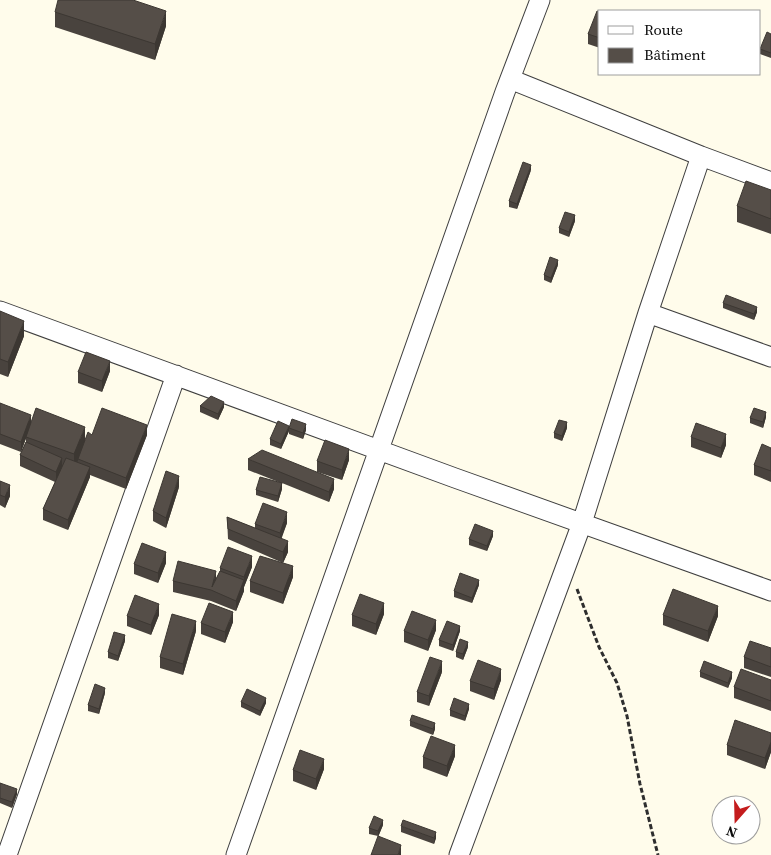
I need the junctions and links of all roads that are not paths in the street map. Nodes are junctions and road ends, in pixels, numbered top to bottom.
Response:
1 (540, 0) edge
2 (510, 79) junction
3 (701, 156) junction
4 (771, 182) edge
5 (0, 310) edge
6 (648, 313) junction
7 (771, 357) edge
8 (176, 375) junction
9 (379, 450) junction
10 (582, 523) junction
11 (771, 591) edge
12 (7, 855) edge
13 (236, 855) edge
14 (459, 855) edge

1 - 2 street
2 - 3 street
2 - 9 street
3 - 4 street
3 - 6 street
5 - 8 street
6 - 7 street
6 - 10 street
8 - 9 street
8 - 12 street
9 - 10 street
9 - 13 street
10 - 11 street
10 - 14 street

